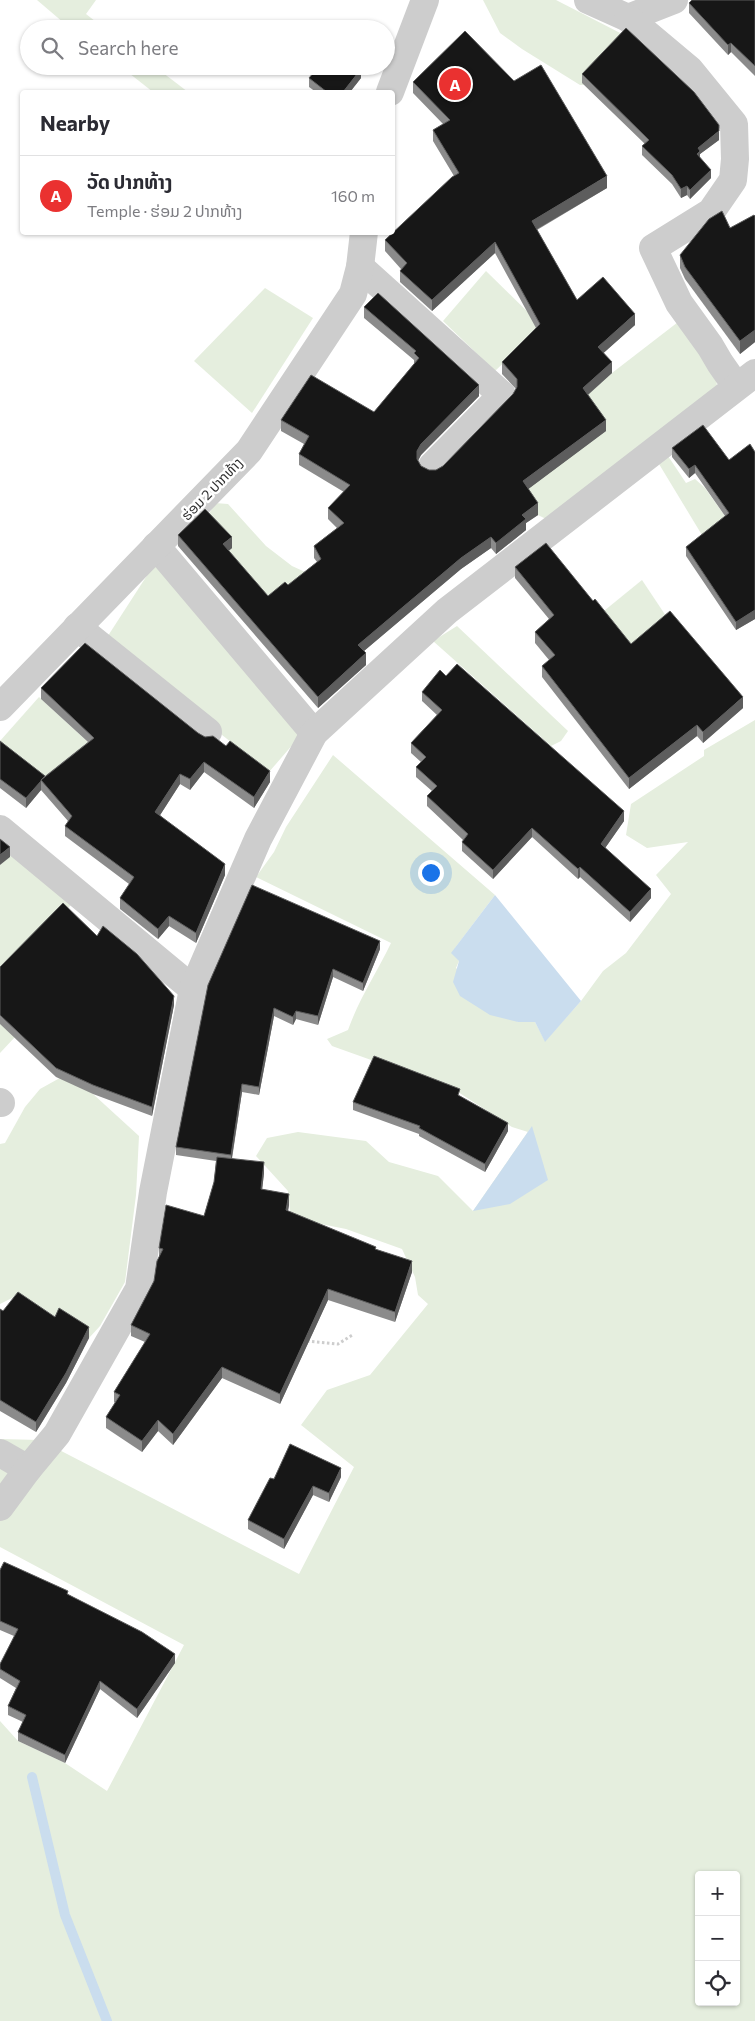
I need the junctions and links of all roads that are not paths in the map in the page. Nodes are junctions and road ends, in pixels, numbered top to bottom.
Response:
1 (425, 0) edge
2 (588, 0) edge
3 (674, 0) edge
4 (628, 18) junction
5 (391, 90) edge
6 (364, 235) edge
7 (360, 267) junction
8 (745, 379) edge
9 (432, 466) dead end
10 (156, 546) junction
11 (77, 627) junction
12 (0, 707) edge
13 (208, 732) dead end
14 (314, 733) junction
15 (0, 829) edge
16 (193, 989) junction
17 (0, 1453) edge
18 (28, 1469) junction
19 (0, 1507) edge

1 - 5 street
2 - 4 street
3 - 4 street
4 - 8 street
6 - 7 street, ຮ່ອມ 2 ປາກທ້າງ
7 - 9 street
7 - 10 street, ຮ່ອມ 2 ປາກທ້າງ
8 - 14 street
10 - 11 street, ຮ່ອມ 2 ປາກທ້າງ
10 - 14 street
11 - 12 street, ຮ່ອມ 2 ປາກທ້າງ
11 - 13 street
14 - 16 street
15 - 16 street
16 - 18 street
17 - 18 street
18 - 19 street

